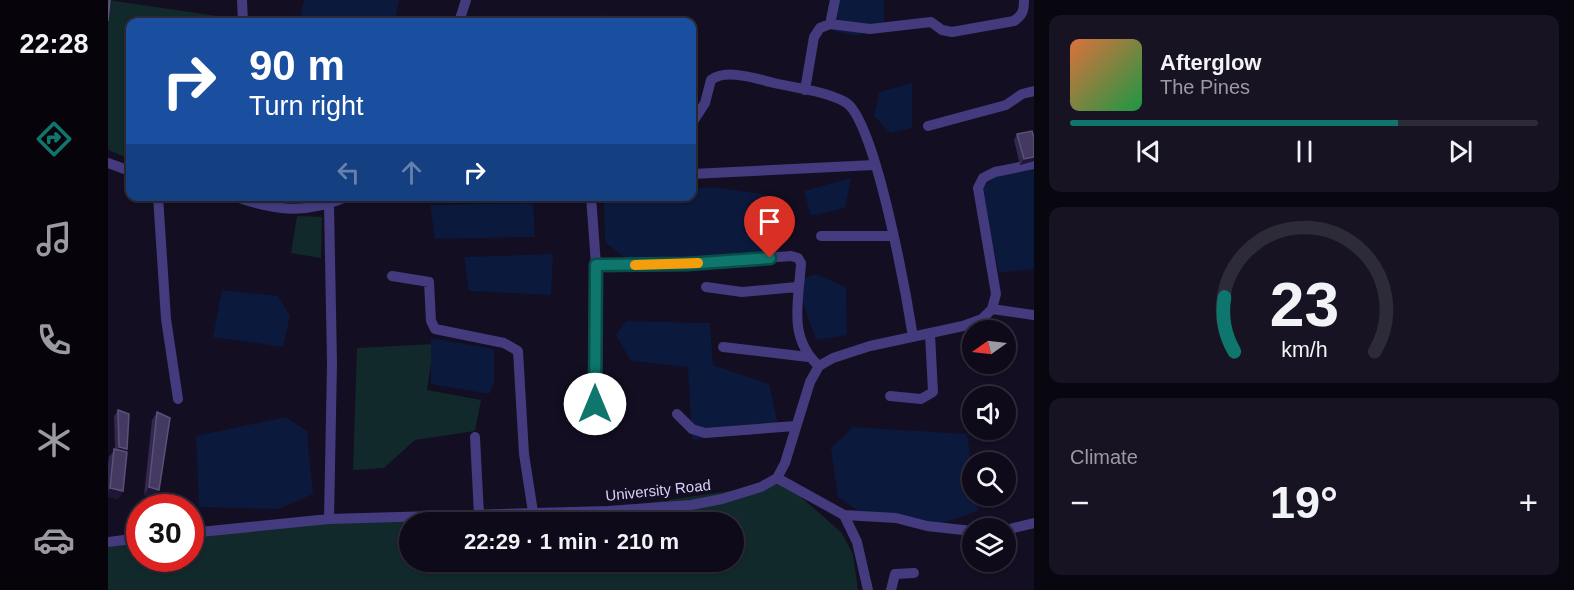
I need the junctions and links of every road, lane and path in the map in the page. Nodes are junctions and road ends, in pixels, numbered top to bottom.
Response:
1 (242, 0) edge
2 (466, 0) edge
3 (835, 0) edge
4 (1024, 0) edge
5 (243, 18) edge
6 (460, 18) edge
7 (830, 24) junction
8 (805, 90) junction
9 (1034, 92) edge
10 (696, 117) edge
11 (928, 126) dead end
12 (108, 163) edge
13 (1034, 164) edge
14 (874, 165) junction
15 (126, 170) edge
16 (696, 174) edge
17 (158, 201) edge
18 (247, 201) edge
19 (338, 201) edge
20 (591, 201) edge
21 (329, 205) junction
22 (821, 236) dead end
23 (893, 236) junction
24 (596, 265) junction
25 (392, 276) dead end
26 (706, 287) dead end
27 (797, 287) junction
28 (992, 309) junction
29 (1034, 315) edge
30 (930, 334) junction
31 (913, 338) junction
32 (723, 346) dead end
33 (808, 357) junction
34 (819, 366) junction
35 (890, 396) dead end
36 (178, 399) dead end
37 (595, 404) dead end
38 (677, 414) dead end
39 (795, 426) junction
40 (475, 437) dead end
41 (777, 478) junction
42 (479, 512) edge
43 (533, 512) joint
44 (844, 515) junction
45 (399, 517) edge
46 (329, 519) junction
47 (1034, 523) edge
48 (1016, 527) edge
49 (962, 530) edge
50 (204, 532) edge
51 (126, 540) edge
52 (108, 542) edge
53 (914, 573) dead end
54 (868, 590) edge
55 (891, 590) edge

1 - 5 street
2 - 6 street
3 - 7 street
4 - 7 street
7 - 8 street
8 - 10 street
8 - 14 street
9 - 11 street
12 - 15 street
13 - 28 street
14 - 16 street
14 - 23 street
17 - 36 street
18 - 21 street
19 - 21 street
20 - 24 street
21 - 46 street
22 - 23 street
23 - 31 street
24 - 27 street
24 - 37 street
25 - 43 street
26 - 27 street
27 - 33 street
28 - 29 street
28 - 30 street
30 - 31 street
30 - 35 street
31 - 34 street
32 - 33 street
33 - 34 street
34 - 39 street
38 - 39 street
39 - 41 street
40 - 42 street
41 - 43 street, University Road
41 - 44 street
44 - 49 street
44 - 54 street
45 - 46 street, University Road
46 - 50 street, University Road
47 - 48 street
51 - 52 street
53 - 55 street

